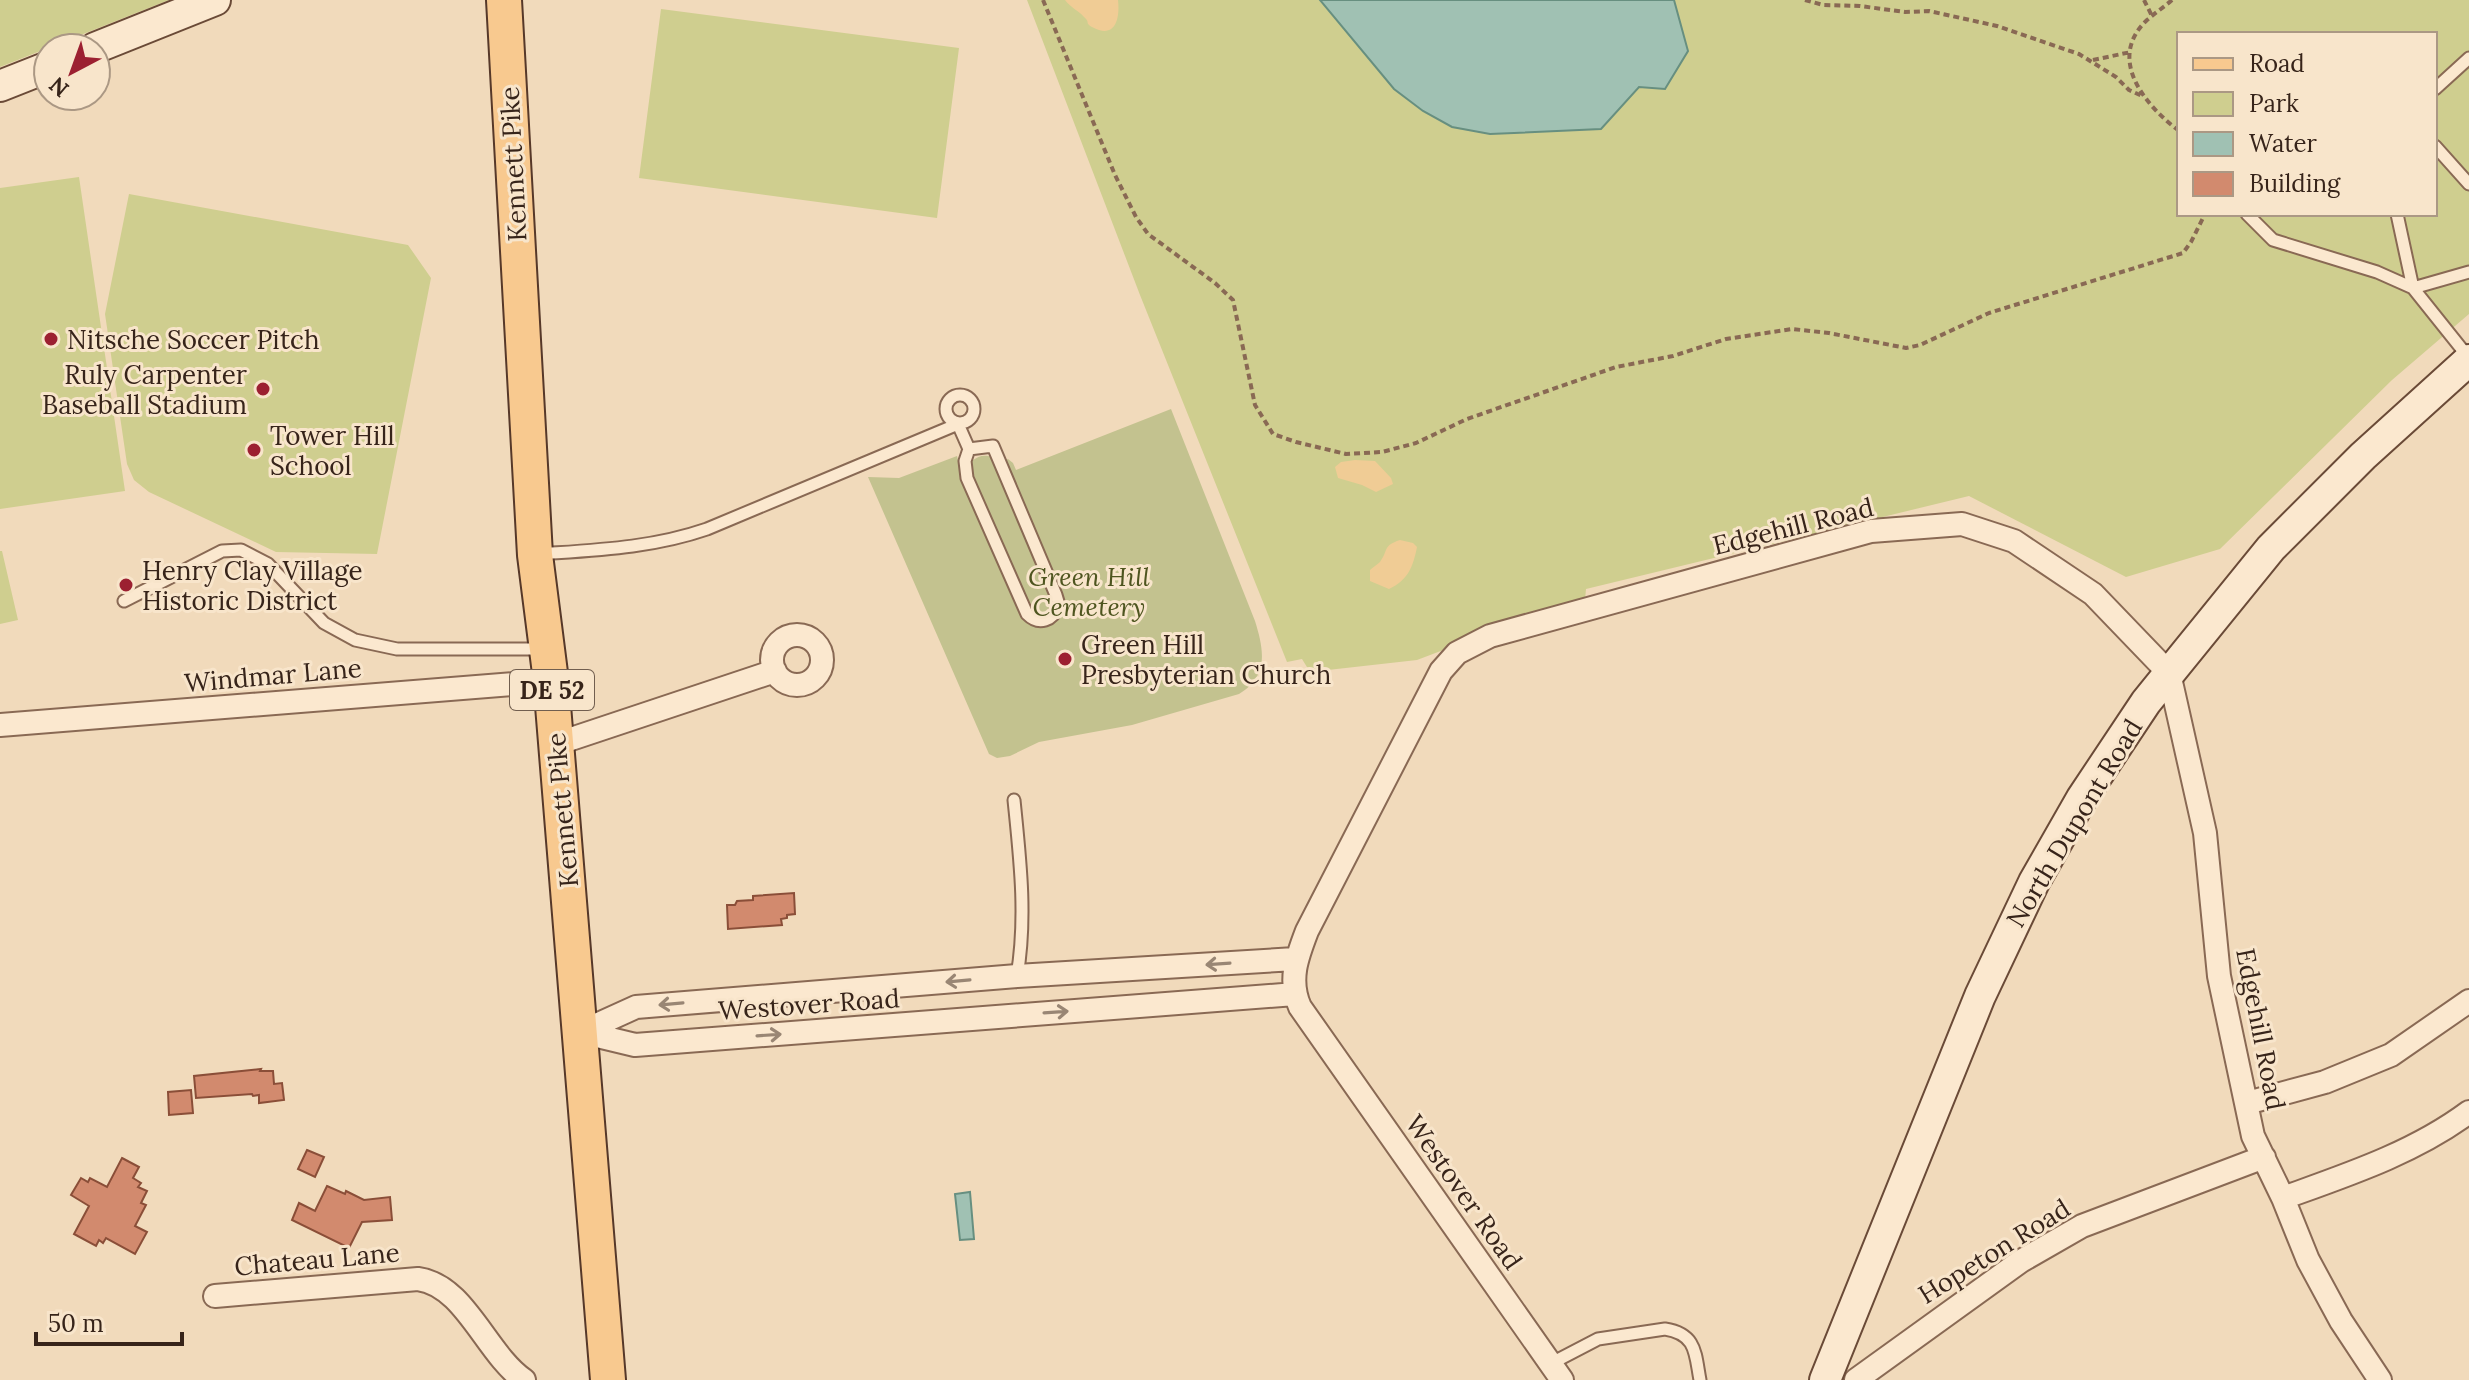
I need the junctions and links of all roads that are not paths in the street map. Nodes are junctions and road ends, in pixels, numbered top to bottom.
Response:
1 (215, 0) edge
2 (504, 0) edge
3 (112, 41) edge
4 (2469, 58) edge
5 (32, 73) edge
6 (0, 86) edge
7 (2437, 87) edge
8 (2437, 148) edge
9 (2469, 184) edge
10 (2249, 216) edge
11 (2397, 216) edge
12 (2469, 272) edge
13 (2413, 288) junction
14 (2469, 360) edge
15 (969, 449) junction
16 (535, 555) junction
17 (124, 601) dead end
18 (549, 665) junction
19 (775, 671) dead end
20 (2169, 673) junction
21 (0, 725) edge
22 (556, 744) junction
23 (1014, 800) dead end
24 (1295, 959) junction
25 (1017, 976) junction
26 (1295, 994) junction
27 (2469, 1001) edge
28 (581, 1032) junction
29 (2247, 1103) junction
30 (2469, 1112) edge
31 (2264, 1157) junction
32 (2283, 1198) junction
33 (215, 1296) dead end
34 (1556, 1372) edge
35 (524, 1380) edge
36 (608, 1380) edge
37 (1700, 1380) edge
38 (1825, 1380) edge
39 (1856, 1380) edge
40 (2380, 1380) edge

1 - 3 main road
2 - 16 main road, Kennett Pike / DE 52
4 - 7 lane
5 - 6 main road
8 - 9 lane
10 - 13 lane
11 - 13 lane
12 - 13 lane
13 - 14 lane
14 - 20 main road, North Dupont Road
15 - 15 lane
15 - 16 lane
16 - 18 main road, Kennett Pike / DE 52
17 - 18 lane
18 - 21 street, Windmar Lane
18 - 22 main road, Kennett Pike / DE 52
19 - 22 street
20 - 24 street, Edgehill Road
20 - 29 street, Edgehill Road
20 - 38 main road, North Dupont Road
22 - 28 main road, Kennett Pike / DE 52
23 - 25 lane
24 -> 25 street, Westover Road
24 - 26 street, Edgehill Road
25 -> 28 street, Westover Road
28 -> 26 street, Westover Road
26 - 34 street, Westover Road
27 - 29 street
28 - 36 main road, Kennett Pike / DE 52
29 - 31 street, Edgehill Road
30 - 32 street
31 - 32 street, Edgehill Road
31 - 39 street, Hopeton Road
32 - 40 street, Edgehill Road
33 - 35 street, Chateau Lane
34 - 37 lane

